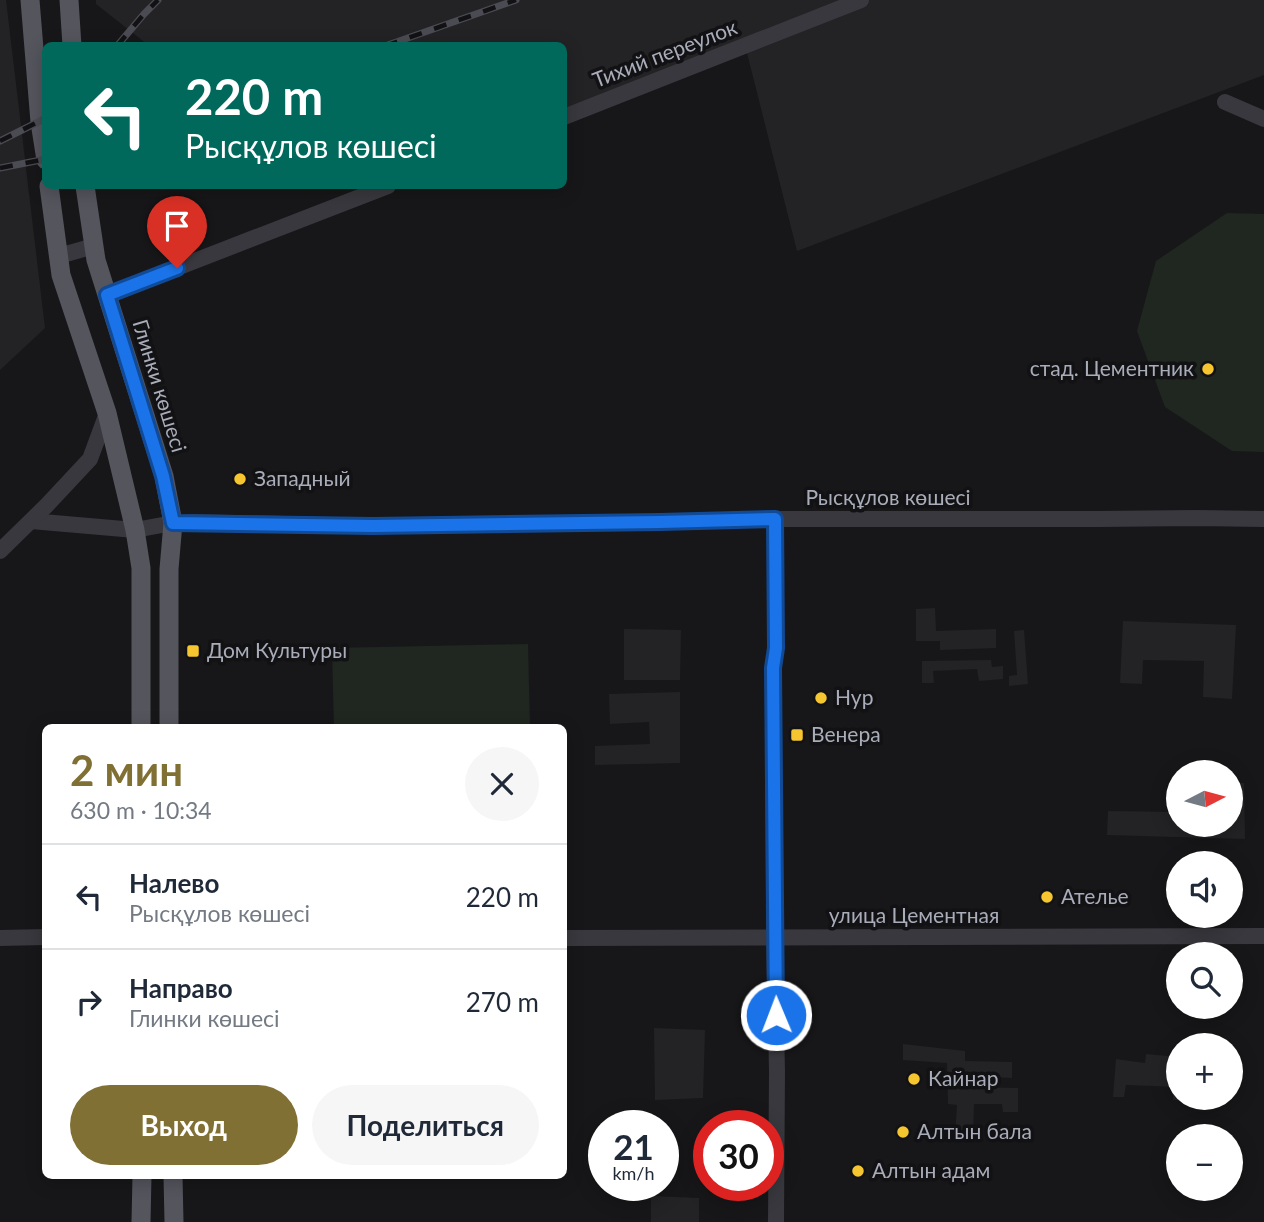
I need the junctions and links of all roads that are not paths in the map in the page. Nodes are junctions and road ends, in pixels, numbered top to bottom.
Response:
1 (30, 0) edge
2 (69, 0) edge
3 (861, 0) edge
4 (72, 42) edge
5 (1225, 102) dead end
6 (567, 116) edge
7 (1264, 118) edge
8 (42, 135) edge
9 (49, 189) edge
10 (85, 189) edge
11 (380, 189) edge
12 (94, 246) junction
13 (58, 256) junction
14 (107, 295) junction
15 (107, 413) junction
16 (775, 519) junction
17 (1264, 519) edge
18 (32, 521) junction
19 (173, 523) junction
20 (135, 530) junction
21 (0, 551) edge
22 (141, 724) edge
23 (169, 724) edge
24 (1264, 936) edge
25 (42, 937) edge
26 (774, 937) junction
27 (0, 938) edge
28 (567, 938) edge
29 (142, 1179) edge
30 (173, 1179) edge
31 (141, 1222) edge
32 (174, 1222) edge
33 (776, 1222) edge

1 - 8 main road
2 - 4 main road
3 - 6 street, Тихий переулок
5 - 7 street
9 - 13 main road
10 - 12 main road, Глинки көшесі
11 - 14 street
12 - 13 street
12 - 14 main road, Глинки көшесі
13 - 15 main road
14 - 19 main road, Глинки көшесі
15 - 18 street
15 - 20 main road
16 - 17 street, Рысқұлов көшесі
16 - 19 street, Рысқұлов көшесі
16 - 26 street
18 - 20 street, Рысқұлов көшесі
18 - 21 street
19 - 20 street, Рысқұлов көшесі
19 - 23 main road, Глинки көшесі
20 - 22 main road
24 - 26 street, улица Цементная
25 - 27 street
26 - 28 street, улица Цементная
26 - 33 street
29 - 31 main road
30 - 32 main road

